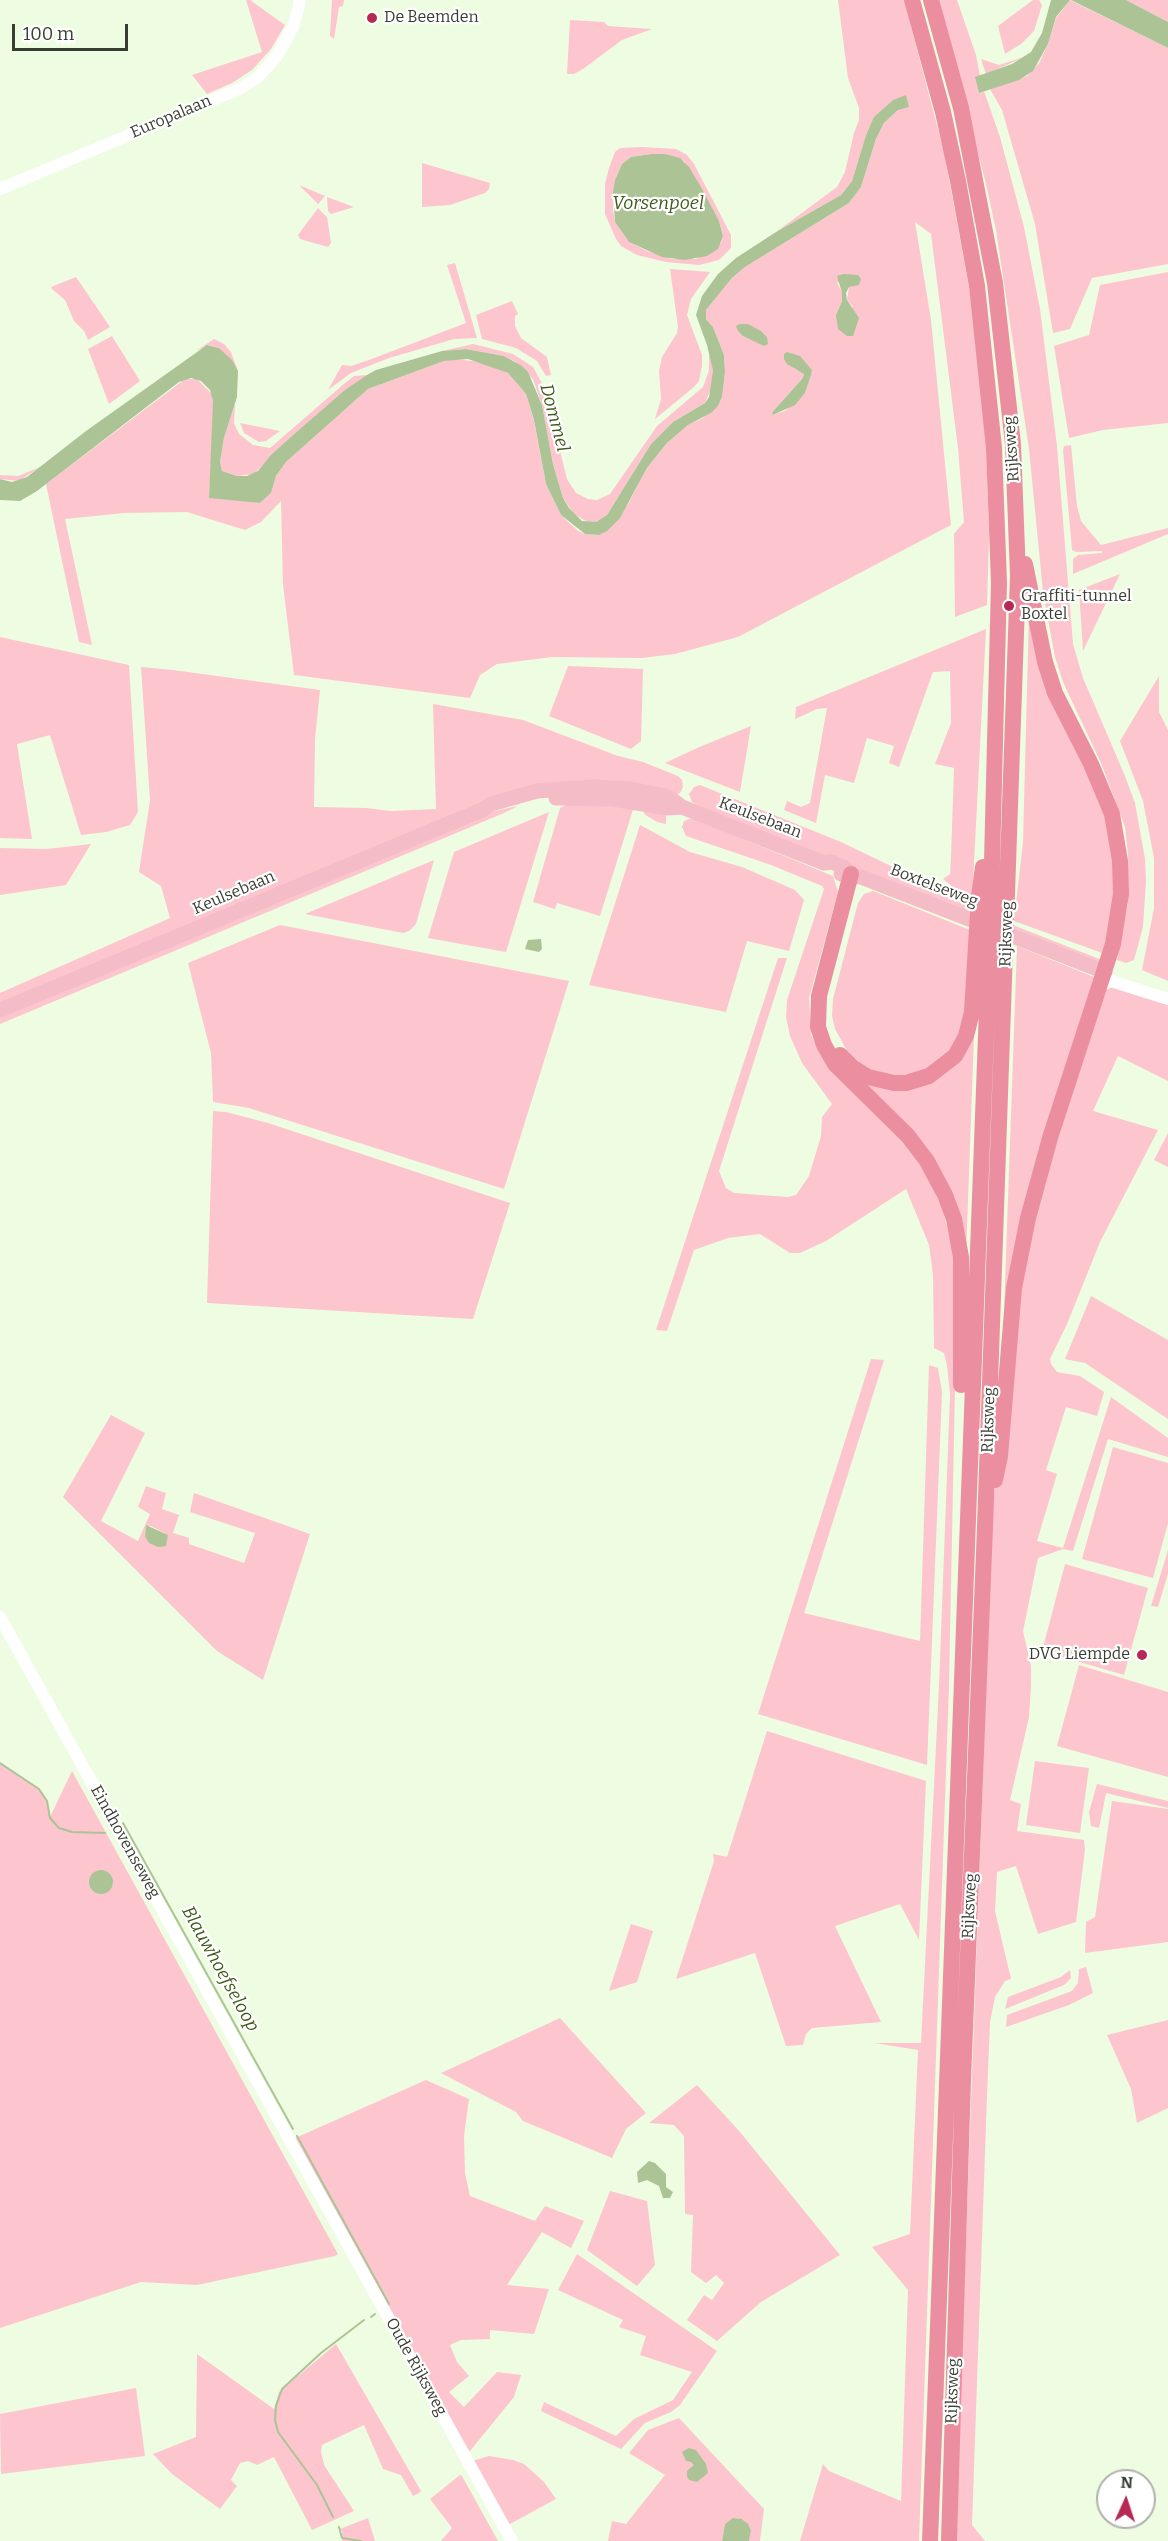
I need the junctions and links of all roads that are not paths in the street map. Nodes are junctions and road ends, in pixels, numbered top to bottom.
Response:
1 (300, 0) edge
2 (912, 0) edge
3 (931, 0) edge
4 (0, 189) edge
5 (1023, 575) junction
6 (824, 863) joint
7 (856, 875) junction
8 (982, 949) junction
9 (1105, 972) junction
10 (1168, 999) edge
11 (0, 1010) edge
12 (967, 1527) junction
13 (985, 1527) junction
14 (0, 1617) edge
15 (320, 2194) joint
16 (512, 2541) edge
17 (930, 2541) edge
18 (949, 2541) edge

1 - 4 street, Europalaan
2 - 8 highway, Rijksweg
3 - 5 highway, Rijksweg
5 - 9 highway
5 - 13 highway, Rijksweg
6 - 7 main road, Boxtelseweg
6 - 11 main road, Keulsebaan
7 - 8 highway
7 - 9 main road, Boxtelseweg
7 - 12 highway
8 - 12 highway, Rijksweg
9 - 10 street, Boxtelseweg
9 - 13 highway
12 - 17 highway, Rijksweg
13 - 18 highway, Rijksweg
14 - 15 street, Eindhovenseweg
15 - 16 street, Oude Rijksweg

